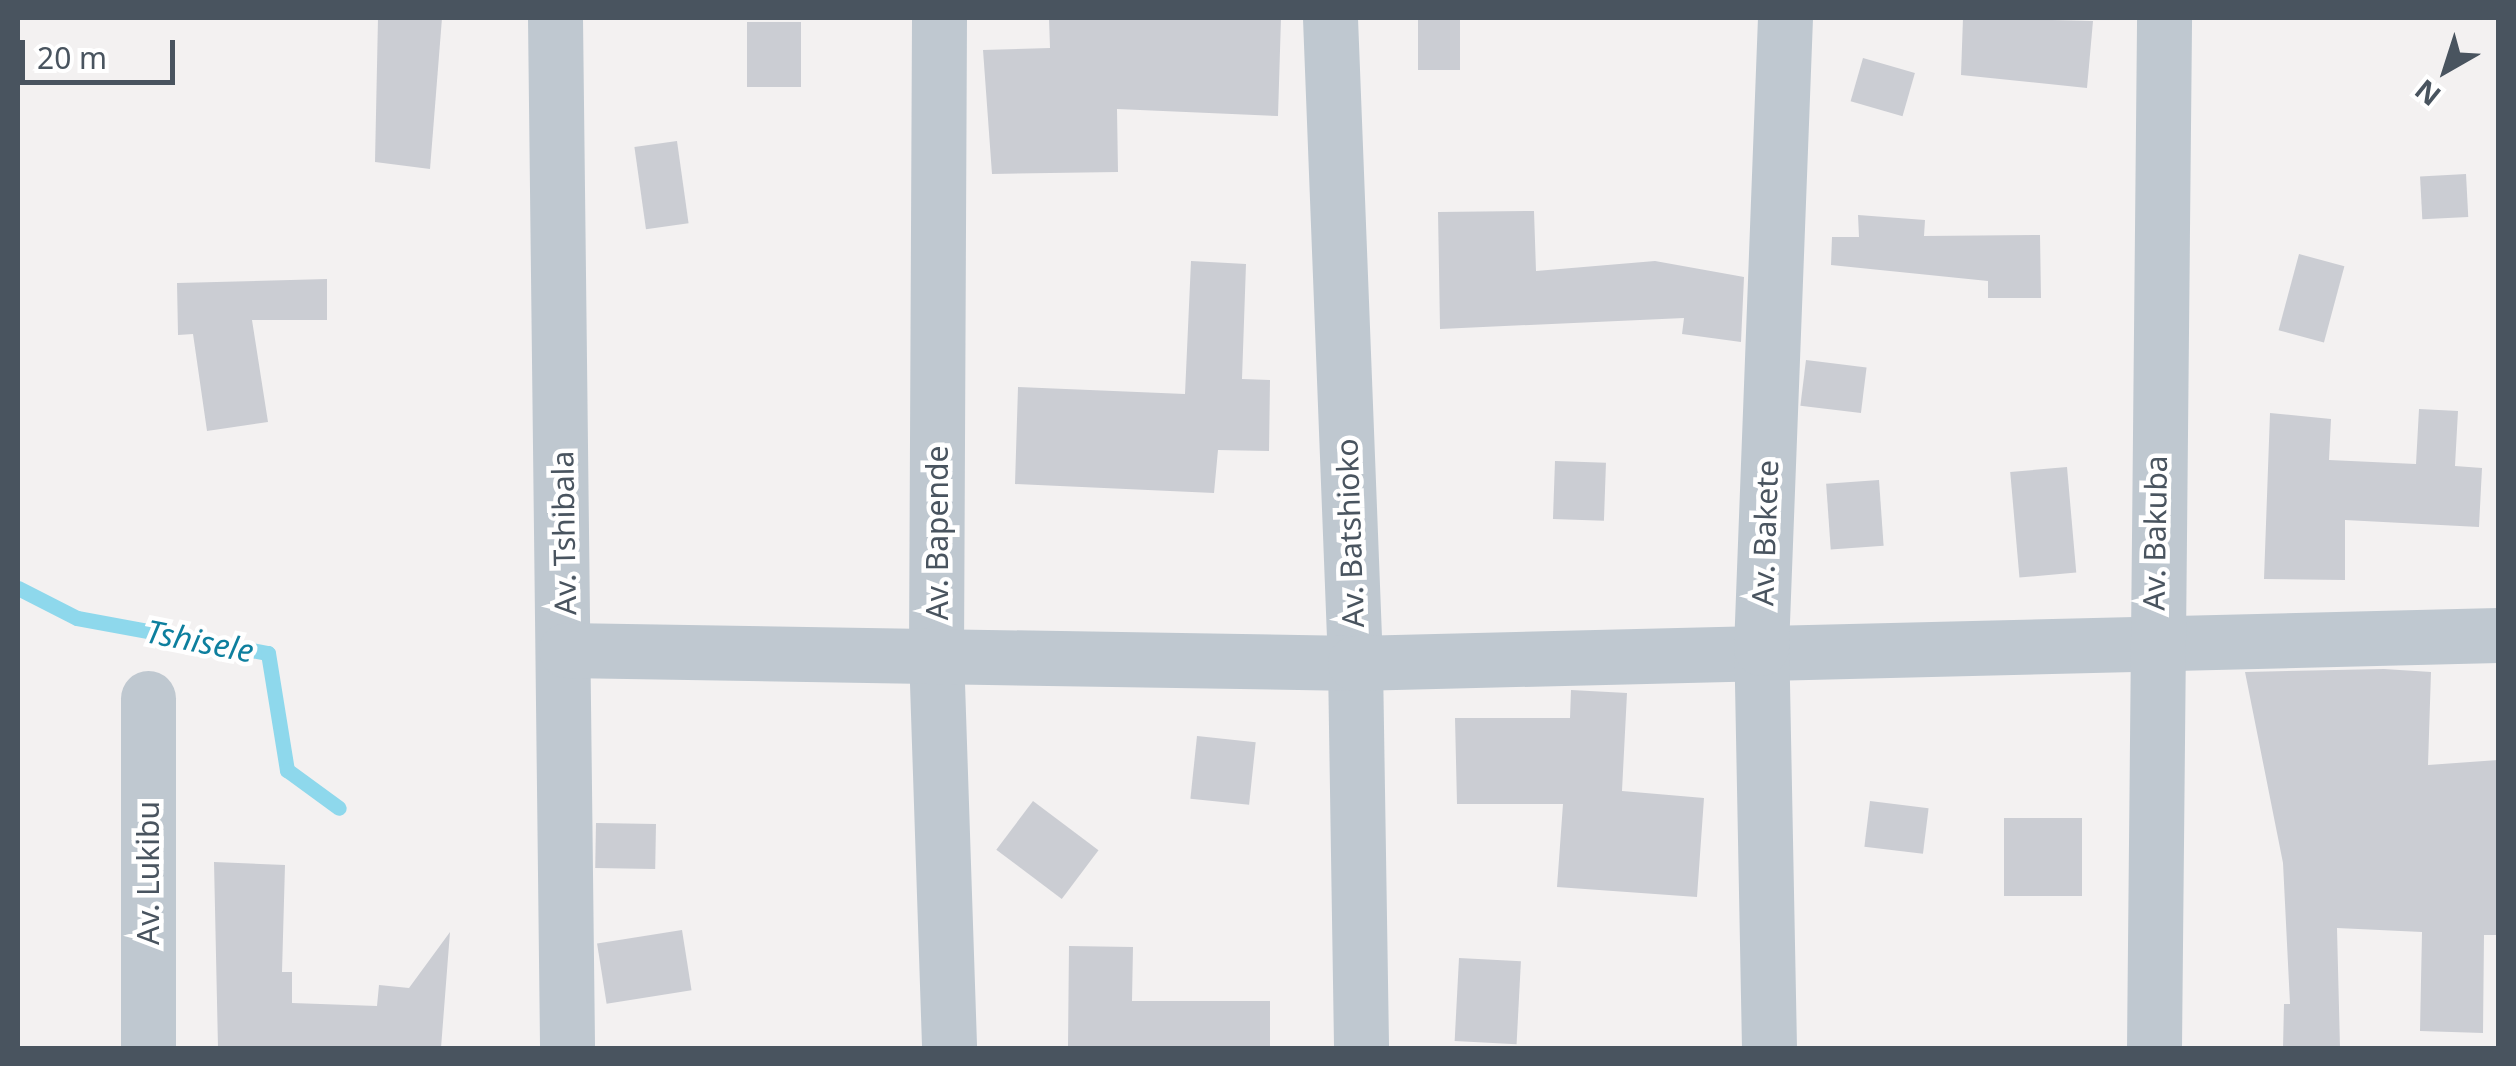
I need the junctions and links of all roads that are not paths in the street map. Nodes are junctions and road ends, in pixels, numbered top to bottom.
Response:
1 (555, 18) edge
2 (939, 18) edge
3 (1330, 18) edge
4 (1785, 18) edge
5 (2164, 18) edge
6 (2498, 634) edge
7 (2153, 642) junction
8 (1760, 648) junction
9 (566, 650) junction
10 (936, 652) junction
11 (1355, 663) junction
12 (148, 698) dead end
13 (148, 1048) edge
14 (567, 1048) edge
15 (949, 1048) edge
16 (1361, 1048) edge
17 (1769, 1048) edge
18 (2154, 1048) edge

1 - 9 street, Av. Tshibala
2 - 10 street, Av. Bapende
3 - 11 street, Av. Batshioko
4 - 8 street, Av. Bakete
5 - 7 street, Av. Bakuba
6 - 7 street
7 - 8 street
7 - 18 street, Av. Bakuba
8 - 11 street
8 - 17 street, Av. Bakete
9 - 10 street
9 - 14 street, Av. Tshibala
10 - 11 street
10 - 15 street, Av. Bapende
11 - 16 street, Av. Batshioko
12 - 13 street, Av. Lukibu

